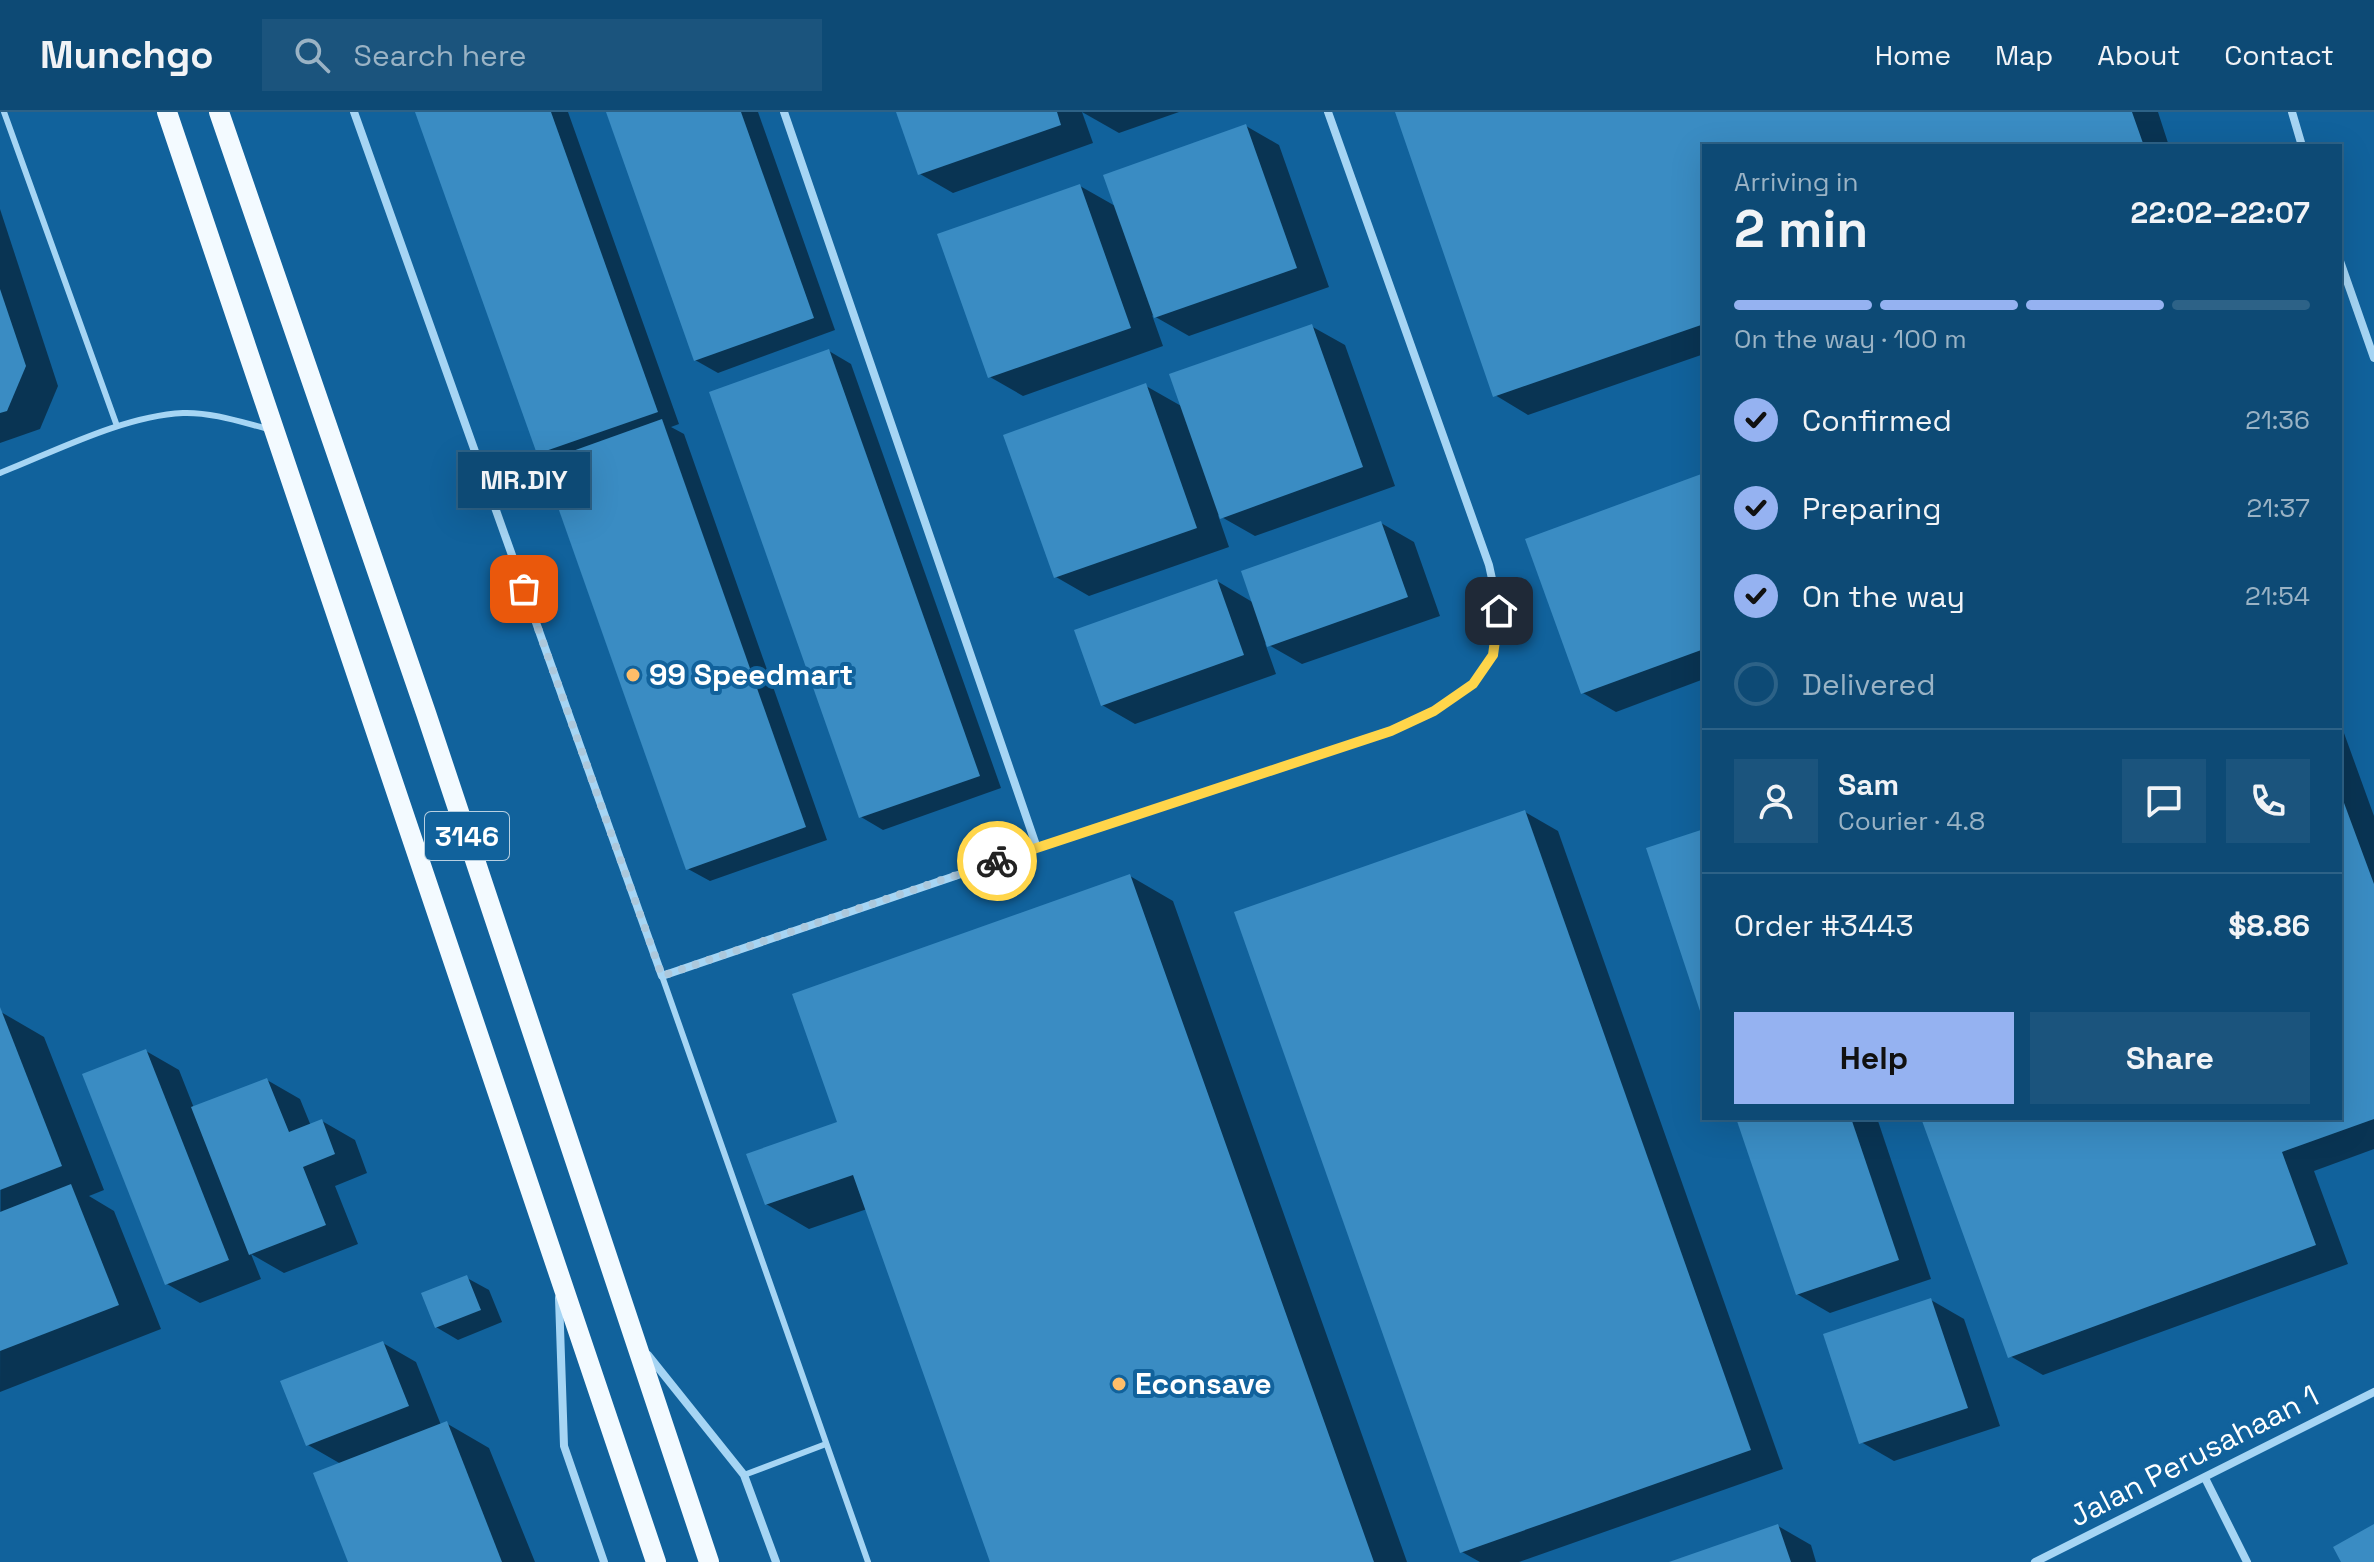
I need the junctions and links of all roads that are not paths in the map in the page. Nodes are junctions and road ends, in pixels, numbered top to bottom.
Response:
1 (4, 112) edge
2 (167, 112) edge
3 (219, 112) edge
4 (354, 112) edge
5 (784, 112) edge
6 (1328, 112) edge
7 (2292, 112) edge
8 (2301, 144) edge
9 (2342, 267) edge
10 (2374, 358) edge
11 (117, 426) junction
12 (273, 430) junction
13 (0, 473) edge
14 (1037, 848) junction
15 (662, 976) junction
16 (558, 1274) junction
17 (635, 1339) junction
18 (2374, 1392) edge
19 (826, 1444) junction
20 (744, 1475) junction
21 (2205, 1478) junction
22 (604, 1562) edge
23 (656, 1562) edge
24 (709, 1562) edge
25 (776, 1562) edge
26 (868, 1562) edge
27 (2035, 1562) edge
28 (2247, 1562) edge

1 - 11 lane
2 - 12 main road, 3146
3 - 17 main road, 3146
4 - 15 street
5 - 14 street
6 - 14 street
7 - 8 street
9 - 10 street
11 - 12 lane
11 - 13 lane
12 - 16 main road, 3146
14 - 15 street
15 - 19 lane
16 - 22 street
16 - 23 main road, 3146
17 - 20 street
17 - 24 main road, 3146
18 - 21 street, Jalan Perusahaan 1
19 - 20 lane
19 - 26 lane
20 - 25 street
21 - 27 street, Jalan Perusahaan 1
21 - 28 street

